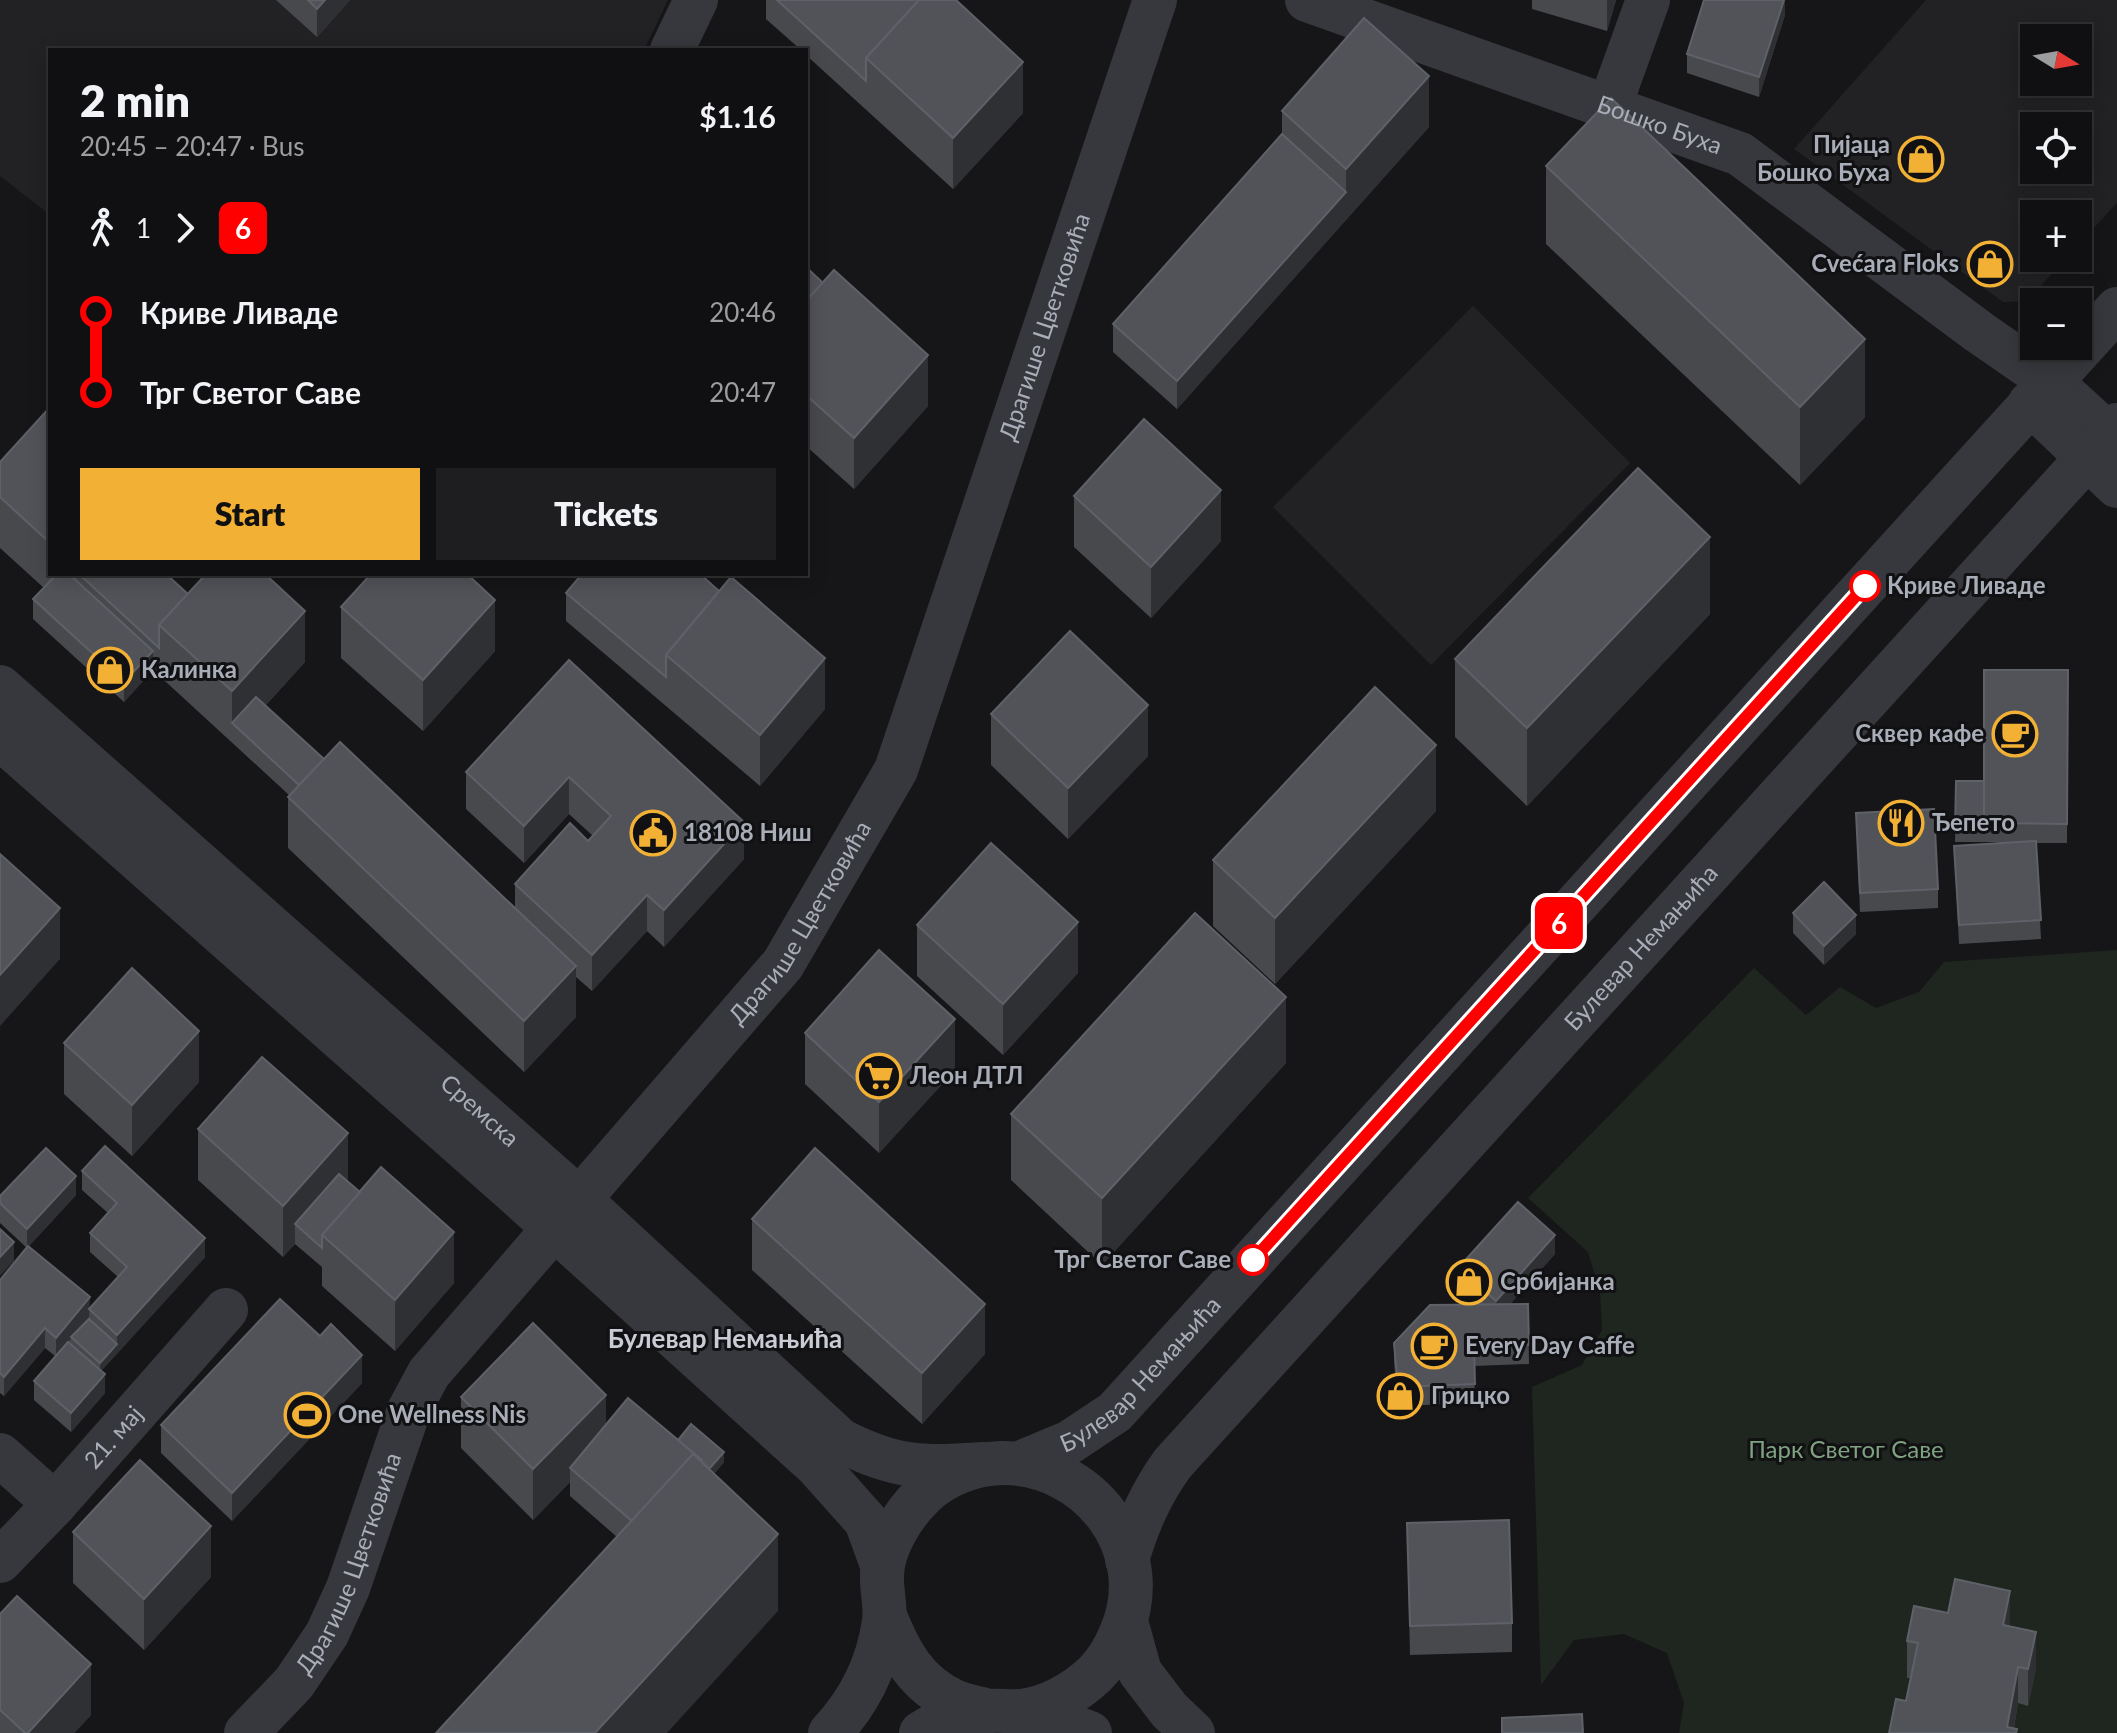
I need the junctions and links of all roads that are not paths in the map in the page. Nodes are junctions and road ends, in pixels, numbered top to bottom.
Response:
1 (696, 0) edge
2 (1155, 0) edge
3 (1307, 0) edge
4 (1648, 0) edge
5 (673, 48) edge
6 (1609, 108) junction
7 (2117, 309) edge
8 (2040, 392) junction
9 (2109, 449) edge
10 (0, 687) edge
11 (0, 738) edge
12 (566, 1214) junction
13 (226, 1310) dead end
14 (0, 1455) edge
15 (1002, 1463) junction
16 (55, 1504) junction
17 (1127, 1560) junction
18 (0, 1561) edge
19 (882, 1565) junction
20 (885, 1616) junction
21 (1126, 1621) junction
22 (1005, 1711) junction
23 (246, 1733) edge
24 (830, 1733) edge
25 (921, 1733) edge
26 (1090, 1733) edge
27 (1193, 1733) edge

1 - 5 street
2 - 12 street, Драгише Цветковића
3 - 6 street, Бошко Буха
4 - 6 street
6 - 8 street, Бошко Буха
7 - 8 street, Булевар Немањића
8 - 9 street, Бошко Буха
8 - 15 street, Булевар Немањића
9 - 17 street, Булевар Немањића
10 - 12 street, Сремска
11 - 12 street, Сремска
12 - 15 street, Сремска
12 - 19 street, Сремска
12 - 23 street, Драгише Цветковића
13 - 16 street, 21. мај
14 - 16 street
15 - 17 street, Булевар Немањића
15 - 19 street, Булевар Немањића
16 - 18 street, 21. мај
17 - 21 street, Булевар Немањића
19 - 20 street, Булевар Немањића
20 - 22 street, Булевар Немањића
20 - 24 street, Булевар Немањића
21 - 22 street, Булевар Немањића
21 - 27 street
22 - 25 street, Булевар Немањића
22 - 26 street

